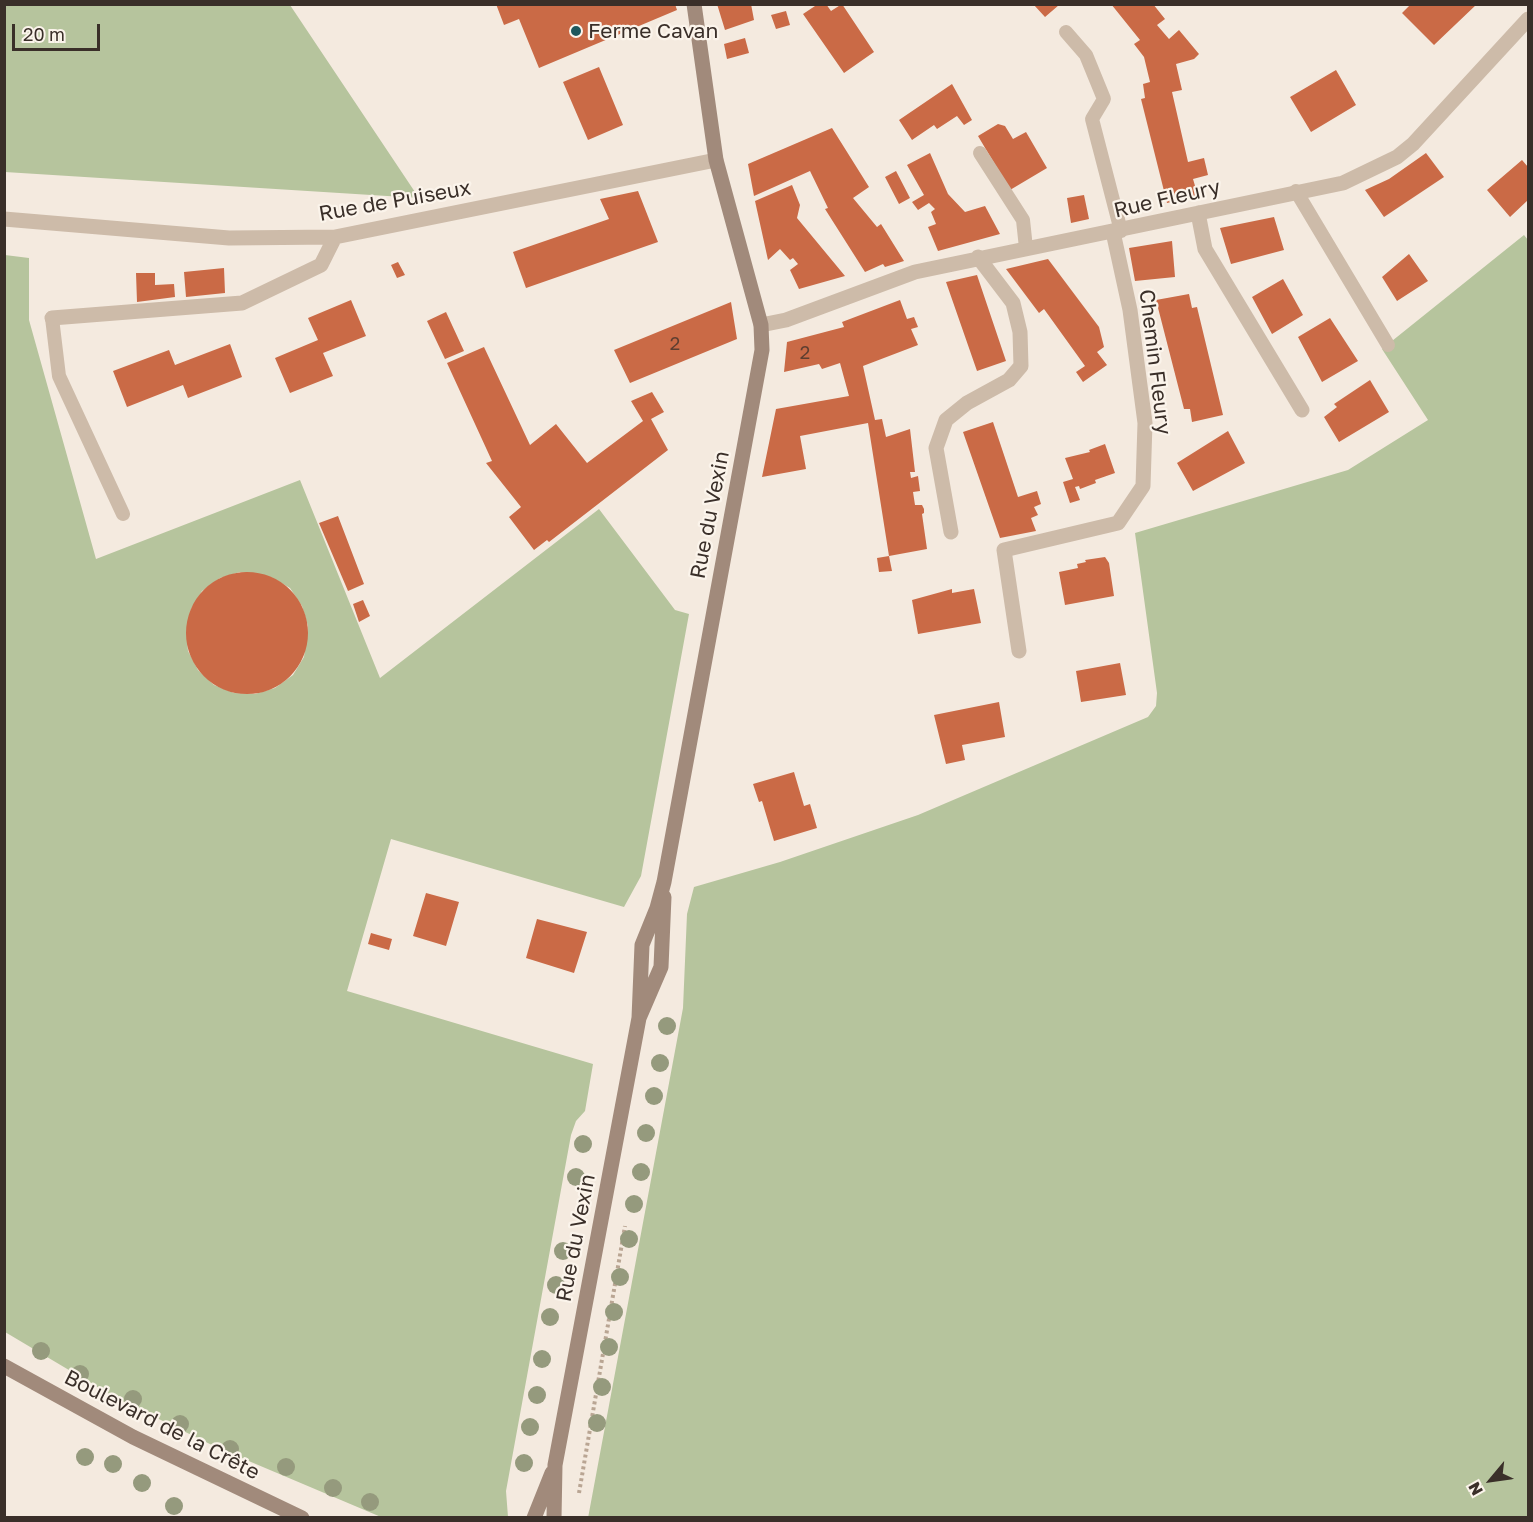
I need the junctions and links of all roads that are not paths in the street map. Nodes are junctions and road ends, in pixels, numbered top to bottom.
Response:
1 (694, 4) edge
2 (1528, 19) edge
3 (1066, 32) dead end
4 (980, 153) dead end
5 (716, 159) junction
6 (1296, 191) junction
7 (1198, 213) junction
8 (4, 219) edge
9 (1117, 232) junction
10 (334, 237) junction
11 (1026, 248) junction
12 (978, 257) junction
13 (52, 318) joint
14 (761, 325) junction
15 (1388, 345) dead end
16 (1302, 410) dead end
17 (123, 514) dead end
18 (951, 532) dead end
19 (1020, 651) dead end
20 (664, 882) junction
21 (639, 1018) junction
22 (4, 1366) edge
23 (555, 1465) junction
24 (302, 1518) edge
25 (534, 1518) edge
26 (555, 1518) edge

1 - 5 street, Rue du Vexin
2 - 6 street, Rue Fleury
3 - 9 lane
4 - 11 lane
5 - 10 street, Rue de Puiseux
5 - 14 street, Rue du Vexin
6 - 7 street, Rue Fleury
6 - 15 lane
7 - 9 street, Rue Fleury
7 - 16 street
8 - 10 street, Rue de Puiseux
9 - 11 street, Rue Fleury
9 - 19 street, Chemin Fleury
10 - 13 street
11 - 12 street, Rue Fleury
12 - 14 street, Rue Fleury
12 - 18 street
13 - 17 lane
14 - 20 street, Rue du Vexin
20 - 21 street, Rue du Vexin
20 - 21 street, Rue du Vexin
21 - 23 street, Rue du Vexin
22 - 24 street, Boulevard de la Crête
23 - 25 street
23 - 26 street

